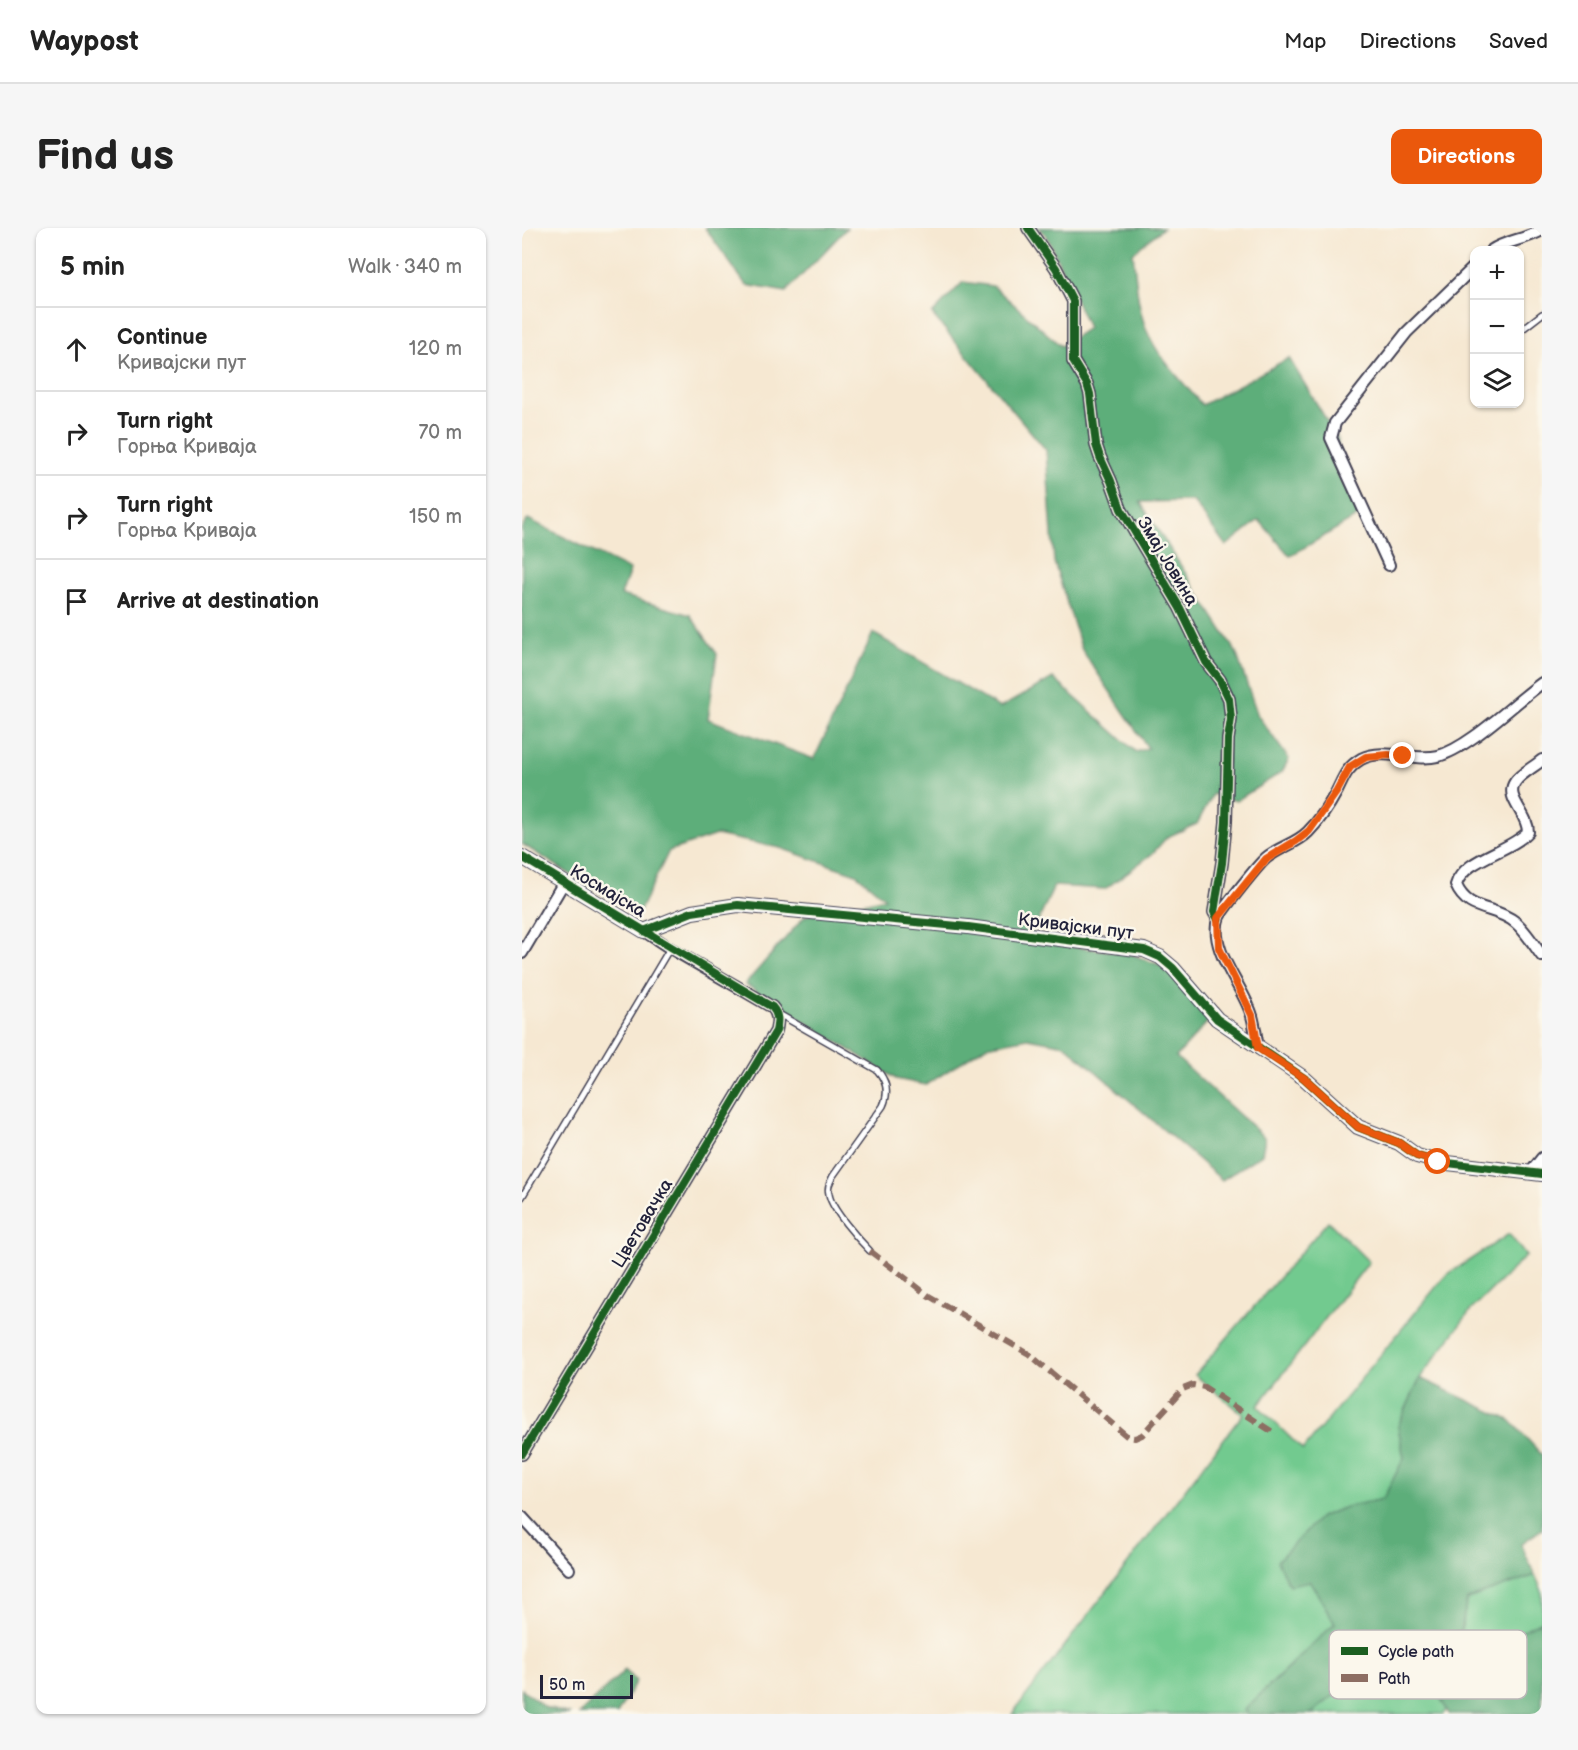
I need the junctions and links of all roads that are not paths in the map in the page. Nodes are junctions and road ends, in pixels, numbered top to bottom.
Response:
1 (1028, 228) edge
2 (1542, 230) edge
3 (1498, 246) edge
4 (1470, 271) edge
5 (1542, 314) edge
6 (1524, 328) edge
7 (1389, 565) dead end
8 (1542, 683) edge
9 (1542, 760) edge
10 (522, 857) edge
11 (564, 882) junction
12 (1218, 918) junction
13 (645, 931) junction
14 (670, 948) junction
15 (522, 953) edge
16 (1542, 956) edge
17 (774, 1010) junction
18 (1258, 1048) junction
19 (1542, 1158) edge
20 (1537, 1173) edge
21 (522, 1197) edge
22 (870, 1251) dead end
23 (522, 1454) edge
24 (522, 1517) edge
25 (569, 1569) dead end

1 - 12 street, Змај Јовина
2 - 3 street
4 - 7 street
5 - 6 lane
8 - 12 street
9 - 16 street
10 - 11 street, Космајска
11 - 13 street, Космајска
11 - 15 street
12 - 18 street, Змај Јовина
13 - 14 street, Космајска
13 - 18 street, Кривајски пут
14 - 17 street, Космајска
14 - 21 lane
17 - 22 lane
17 - 23 street, Цветовачка
18 - 20 street, Кривајски пут
19 - 20 street
24 - 25 street

